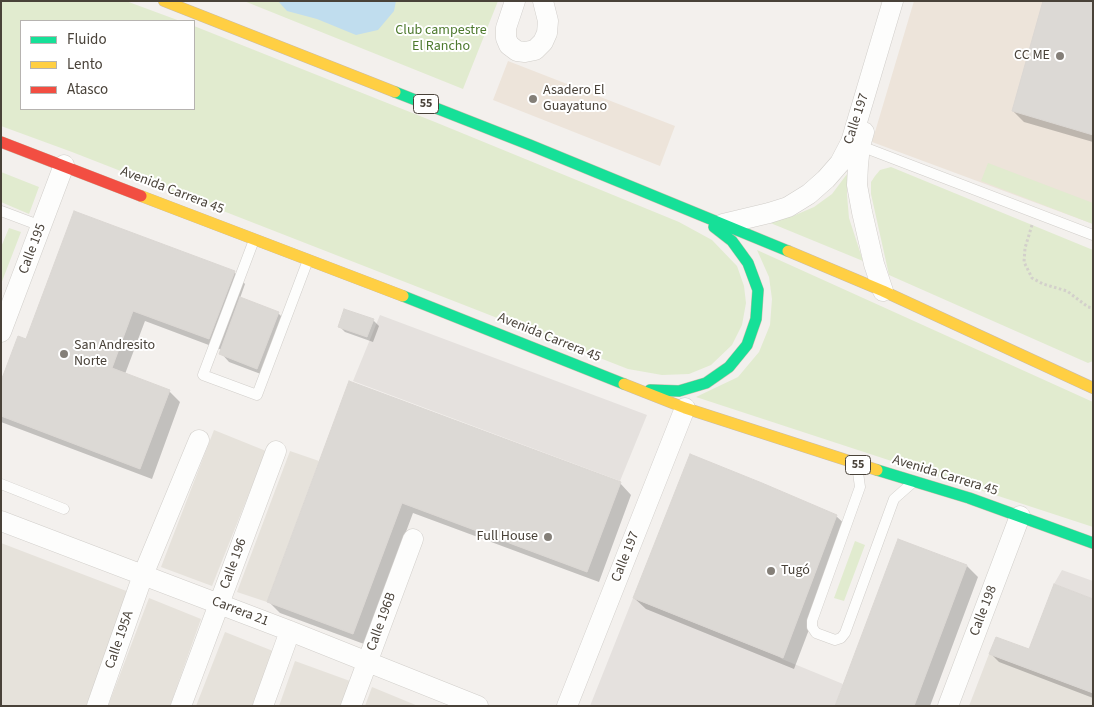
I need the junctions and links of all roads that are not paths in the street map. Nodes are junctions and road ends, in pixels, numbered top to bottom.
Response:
1 (164, 1) edge
2 (515, 1) edge
3 (543, 1) edge
4 (893, 1) edge
5 (904, 1) edge
6 (1, 142) edge
7 (855, 144) junction
8 (64, 165) junction
9 (687, 209) junction
10 (1, 211) edge
11 (723, 224) junction
12 (41, 226) junction
13 (1093, 235) edge
14 (255, 239) junction
15 (308, 259) junction
16 (884, 291) junction
17 (2, 329) edge
18 (624, 384) junction
19 (1093, 388) edge
20 (685, 408) junction
21 (199, 440) dead end
22 (276, 451) dead end
23 (857, 464) junction
24 (914, 482) junction
25 (1, 484) edge
26 (64, 509) dead end
27 (1020, 516) junction
28 (1, 521) edge
29 (413, 539) dead end
30 (1093, 543) edge
31 (143, 575) junction
32 (219, 604) junction
33 (290, 631) junction
34 (367, 662) junction
35 (472, 705) edge
36 (97, 706) edge
37 (181, 706) edge
38 (263, 706) edge
39 (351, 706) edge
40 (567, 706) edge
41 (948, 706) edge

1 - 9 highway, 55
2 - 3 street
4 - 7 street, Calle 197
5 - 7 street, Calle 197
6 - 8 highway, Avenida Carrera 45 / 55
7 - 11 street, Calle 197
7 - 13 lane
7 - 16 street, Calle 197
8 - 12 street, Calle 195
8 - 14 highway, Avenida Carrera 45 / 55
9 - 11 highway, 55
9 - 18 highway
10 - 12 lane
11 - 16 highway, 55
12 - 17 street, Calle 195
14 - 15 highway, Avenida Carrera 45 / 55
14 - 15 lane
15 - 18 highway, Avenida Carrera 45 / 55
16 - 19 highway, 55
18 - 20 highway, Avenida Carrera 45 / 55
20 - 23 highway, Avenida Carrera 45 / 55
20 - 40 street, Calle 197
21 - 31 street, Calle 195A
22 - 32 street, Calle 196
23 - 24 highway, Avenida Carrera 45 / 55
23 - 24 lane
24 - 27 highway, Avenida Carrera 45 / 55
25 - 26 lane
27 - 30 highway, Avenida Carrera 45 / 55
27 - 41 street, Calle 198
28 - 31 street, Carrera 21
29 - 34 street, Calle 196B
31 - 32 street, Carrera 21
31 - 36 street, Calle 195A
32 - 33 street, Carrera 21
32 - 37 street, Calle 196
33 - 34 street, Carrera 21
33 - 38 street
34 - 35 street, Carrera 21
34 - 39 street, Calle 196B

